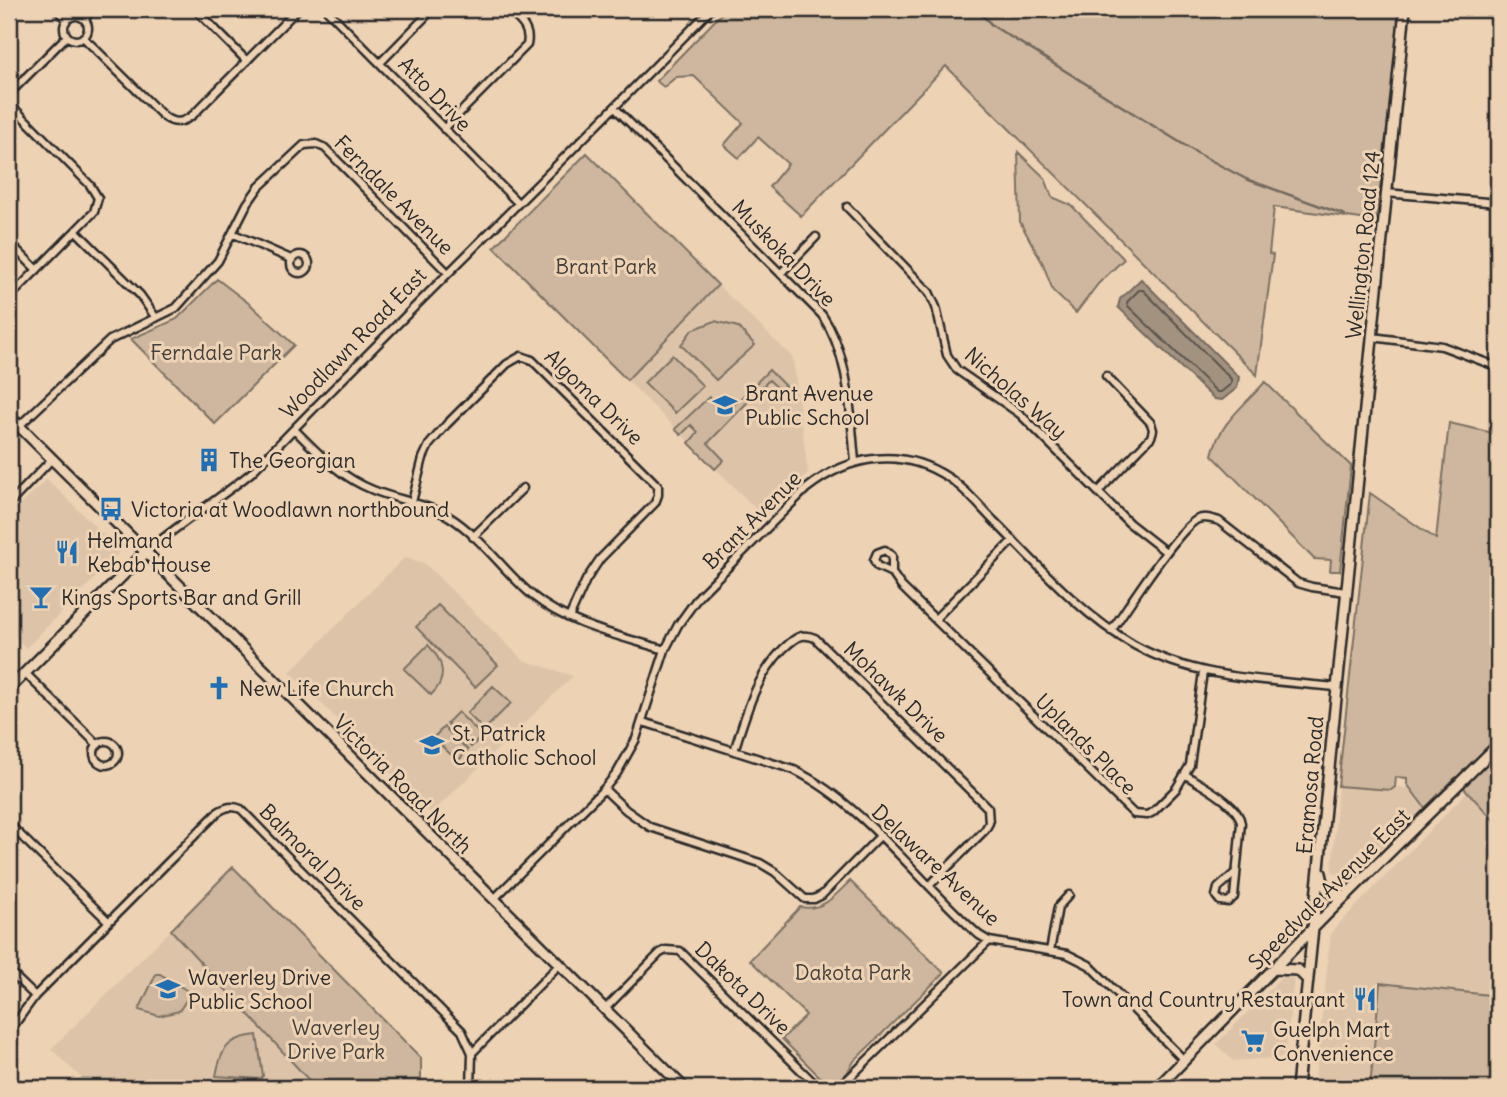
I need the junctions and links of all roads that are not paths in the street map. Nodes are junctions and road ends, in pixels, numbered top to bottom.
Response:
1 (56, 9) edge
2 (94, 9) edge
3 (195, 9) edge
4 (298, 9) edge
5 (326, 9) edge
6 (433, 9) edge
7 (507, 9) edge
8 (711, 9) edge
9 (1405, 9) edge
10 (83, 19) junction
11 (67, 20) junction
12 (67, 36) junction
13 (83, 37) junction
14 (247, 61) junction
15 (380, 62) junction
16 (9, 94) edge
17 (9, 103) edge
18 (615, 108) junction
19 (444, 129) junction
20 (1386, 193) junction
21 (518, 203) junction
22 (1498, 203) edge
23 (847, 207) dead end
24 (76, 231) junction
25 (234, 234) junction
26 (816, 237) dead end
27 (9, 242) edge
28 (291, 260) dead end
29 (37, 270) junction
30 (447, 272) junction
31 (782, 272) junction
32 (9, 298) edge
33 (156, 317) junction
34 (1372, 337) junction
35 (1498, 367) edge
36 (1106, 376) dead end
37 (9, 416) edge
38 (19, 426) junction
39 (293, 429) junction
40 (52, 459) junction
41 (855, 461) junction
42 (1357, 484) joint
43 (523, 488) dead end
44 (1098, 492) junction
45 (412, 502) junction
46 (9, 504) edge
47 (473, 537) junction
48 (1013, 540) junction
49 (146, 552) junction
50 (1166, 552) junction
51 (892, 573) dead end
52 (1346, 592) junction
53 (569, 618) junction
54 (935, 619) junction
55 (1111, 631) junction
56 (665, 650) junction
57 (1203, 672) junction
58 (26, 673) junction
59 (1336, 687) junction
60 (9, 689) edge
61 (643, 722) junction
62 (98, 745) dead end
63 (1498, 745) edge
64 (734, 751) junction
65 (1186, 775) junction
66 (604, 789) junction
67 (9, 824) edge
68 (879, 837) junction
69 (1320, 864) junction
70 (1236, 872) junction
71 (929, 886) junction
72 (1069, 895) dead end
73 (1347, 895) junction
74 (494, 900) junction
75 (108, 921) junction
76 (1313, 929) junction
77 (989, 941) junction
78 (1050, 951) junction
79 (9, 954) edge
80 (9, 964) edge
81 (559, 965) junction
82 (1274, 969) junction
83 (9, 971) edge
84 (1308, 980) junction
85 (35, 996) junction
86 (605, 1009) junction
87 (9, 1032) edge
88 (472, 1053) junction
89 (1184, 1060) junction
90 (9, 1082) edge
91 (21, 1088) edge
92 (471, 1088) edge
93 (684, 1088) edge
94 (824, 1088) edge
95 (835, 1088) edge
96 (1157, 1088) edge
97 (1297, 1088) edge

1 - 11 street
2 - 10 street
3 - 14 street
4 - 14 street
5 - 15 street, Atto Drive
6 - 15 street
7 - 19 street
8 - 18 street, Woodlawn Road East
9 - 20 main road, Wellington Road 124
10 - 11 street
10 - 13 street
11 - 12 street
12 - 13 street
12 - 16 street
13 - 14 street
15 - 19 street, Atto Drive
17 - 24 street
18 - 21 street, Woodlawn Road East
18 - 31 street, Muskoka Drive
19 - 21 street, Atto Drive
20 - 22 street
20 - 34 main road, Wellington Road 124
21 - 30 street, Woodlawn Road East
23 - 44 street, Nicholas Way
24 - 29 street
24 - 33 street
25 - 28 street
25 - 30 street, Ferndale Avenue
25 - 33 street, Ferndale Avenue
26 - 31 street
27 - 29 street
29 - 32 street
30 - 39 street, Woodlawn Road East
31 - 41 street, Muskoka Drive
33 - 38 street, Ferndale Avenue
34 - 35 street
34 - 42 main road, Wellington Road 124
36 - 44 street
37 - 38 main road, Victoria Road North
38 - 40 main road, Victoria Road North
39 - 45 street
39 - 49 street, Woodlawn Road East
40 - 46 street
40 - 49 main road, Victoria Road North
41 - 48 street, Brant Avenue
41 - 56 street, Brant Avenue
42 - 52 main road, Eramosa Road
43 - 47 street
44 - 50 street, Nicholas Way
45 - 47 street
45 - 53 street, Algoma Drive
47 - 53 street
48 - 54 street
48 - 55 street, Brant Avenue
49 - 58 main road, Woodlawn Road East
49 - 74 main road, Victoria Road North
50 - 52 street
50 - 55 street
51 - 54 street, Uplands Place
52 - 59 main road, Eramosa Road
53 - 56 street
54 - 65 street, Uplands Place
55 - 57 street, Brant Avenue
56 - 61 street, Brant Avenue
57 - 59 street, Brant Avenue
57 - 65 street, Uplands Place
58 - 60 main road, Woodlawn Road East
58 - 62 street
59 - 69 main road, Eramosa Road
61 - 64 street, Delaware Avenue
61 - 66 street, Brant Avenue
63 - 73 main road, Speedvale Avenue East
64 - 68 street, Delaware Avenue
64 - 71 street, Mohawk Drive
65 - 70 street
66 - 68 street
66 - 74 street, Brant Avenue
67 - 75 street
68 - 71 street, Delaware Avenue
69 - 73 main road
69 - 76 main road, Eramosa Road
70 - 70 street
71 - 77 street, Delaware Avenue
72 - 78 street
73 - 76 main road, Speedvale Avenue East
74 - 81 main road, Victoria Road North
75 - 85 street, Balmoral Drive
75 - 88 street, Balmoral Drive
76 - 82 main road, Speedvale Avenue East
76 - 84 main road, Eramosa Road
77 - 78 street, Delaware Avenue
77 - 95 street
78 - 89 street, Delaware Avenue
79 - 80 street
81 - 86 main road, Victoria Road North
81 - 88 street
82 - 84 main road
82 - 89 main road, Speedvale Avenue East
83 - 85 street
84 - 97 main road, Eramosa Road
85 - 87 street, Balmoral Drive
86 - 93 main road, Victoria Road North
86 - 94 street, Dakota Drive
88 - 92 street
89 - 96 main road, Speedvale Avenue East
90 - 91 street

